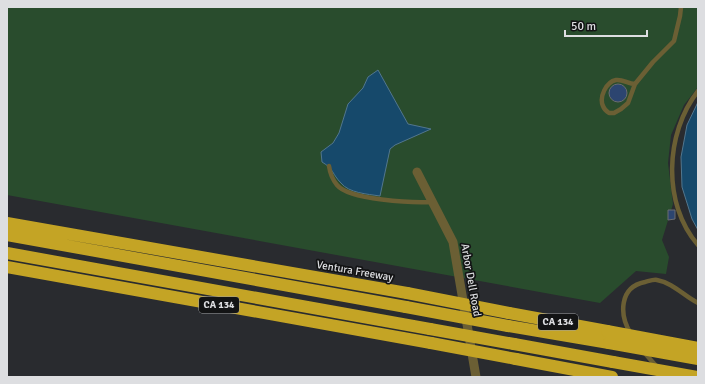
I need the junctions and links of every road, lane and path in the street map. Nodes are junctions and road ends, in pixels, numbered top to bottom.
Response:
1 (681, 7) edge
2 (635, 84) junction
3 (698, 91) edge
4 (329, 166) dead end
5 (417, 172) dead end
6 (432, 202) junction
7 (7, 223) edge
8 (7, 235) edge
9 (698, 245) edge
10 (7, 253) edge
11 (7, 267) edge
12 (698, 303) edge
13 (698, 348) edge
14 (698, 359) edge
15 (476, 377) edge
16 (612, 377) edge
17 (666, 377) edge
18 (697, 377) edge

1 - 2 lane
2 - 2 lane
3 - 9 lane
4 - 6 lane
5 - 6 street, Arbor Dell Road
6 - 15 street, Arbor Dell Road
7 - 13 highway, Ventura Freeway / CA 134, bridge
8 - 14 highway, bridge
10 - 18 highway, bridge
11 - 16 highway, CA 134, bridge
12 - 17 lane

